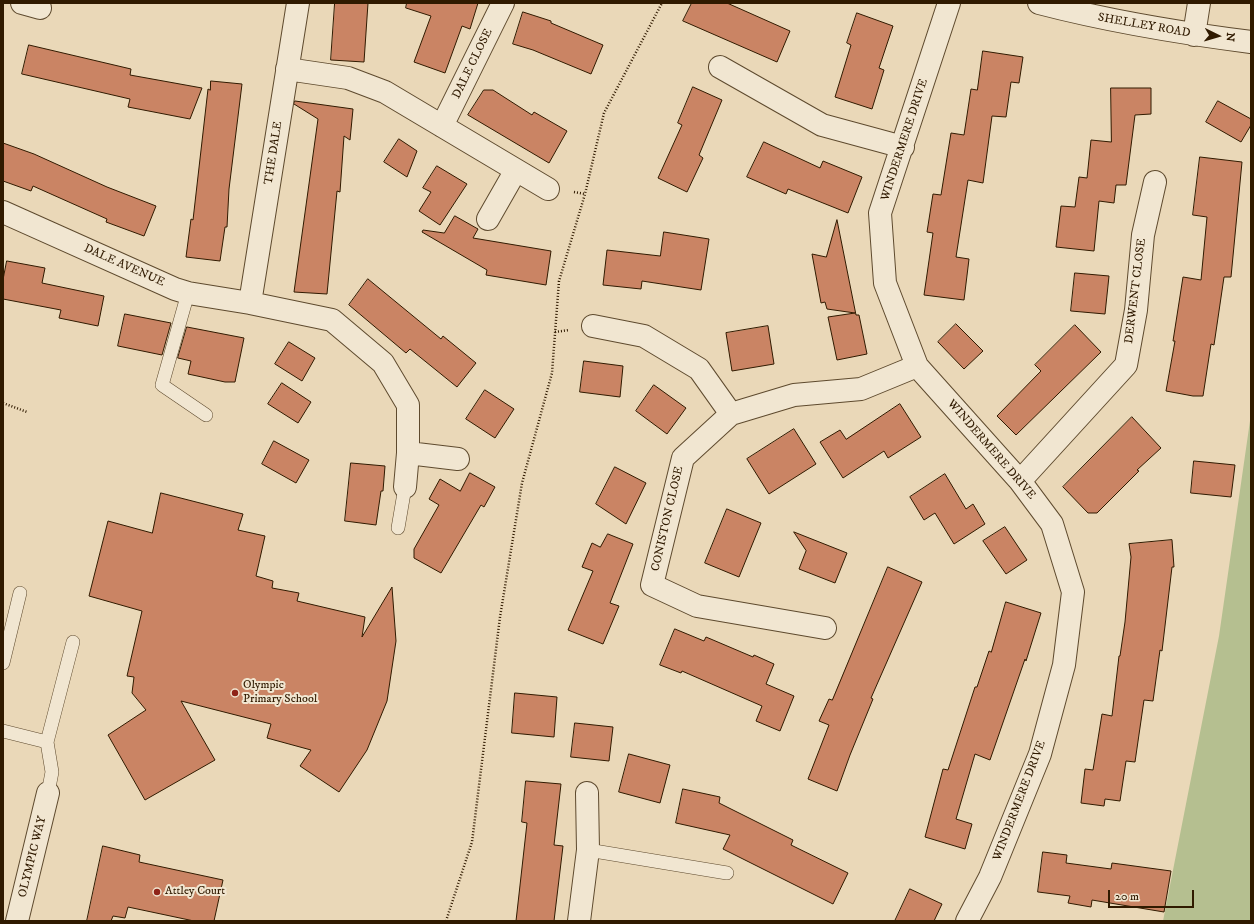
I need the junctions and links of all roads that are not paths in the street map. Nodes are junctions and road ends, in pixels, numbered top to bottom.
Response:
1 (298, 3) edge
2 (503, 3) edge
3 (949, 3) edge
4 (1039, 3) edge
5 (1199, 3) edge
6 (1194, 35) junction
7 (1251, 42) edge
8 (720, 67) dead end
9 (287, 69) junction
10 (442, 126) junction
11 (903, 147) junction
12 (516, 170) junction
13 (1155, 182) dead end
14 (548, 189) dead end
15 (3, 212) edge
16 (488, 219) dead end
17 (188, 293) junction
18 (250, 303) junction
19 (593, 326) dead end
20 (917, 366) junction
21 (731, 414) junction
22 (206, 415) dead end
23 (408, 453) junction
24 (458, 459) dead end
25 (1020, 481) junction
26 (405, 488) joint
27 (398, 528) dead end
28 (20, 593) dead end
29 (825, 628) dead end
30 (73, 642) dead end
31 (3, 663) edge
32 (3, 730) edge
33 (47, 742) junction
34 (587, 793) dead end
35 (48, 794) joint
36 (588, 850) junction
37 (727, 873) dead end
38 (17, 921) edge
39 (579, 921) edge
40 (967, 921) edge

1 - 9 street, THE DALE
2 - 10 street, DALE CLOSE
3 - 11 street, WINDERMERE DRIVE
4 - 6 street, SHELLEY ROAD
5 - 6 street
6 - 7 street, SHELLEY ROAD
8 - 11 street
9 - 10 street
9 - 18 street, THE DALE
10 - 12 street
11 - 20 street, WINDERMERE DRIVE
12 - 14 street
12 - 16 street
13 - 25 street, DERWENT CLOSE
15 - 17 street, DALE AVENUE
17 - 18 street, DALE AVENUE
17 - 22 lane
18 - 23 street, DALE AVENUE
19 - 21 street
20 - 21 street, CONISTON CLOSE
20 - 25 street, WINDERMERE DRIVE
21 - 29 street, CONISTON CLOSE
23 - 24 street
23 - 26 street, DALE AVENUE
25 - 40 street, WINDERMERE DRIVE
26 - 27 lane
28 - 31 lane
30 - 33 lane
32 - 33 lane
33 - 35 lane
34 - 36 street
35 - 38 street, OLYMPIC WAY
36 - 37 lane
36 - 39 street

